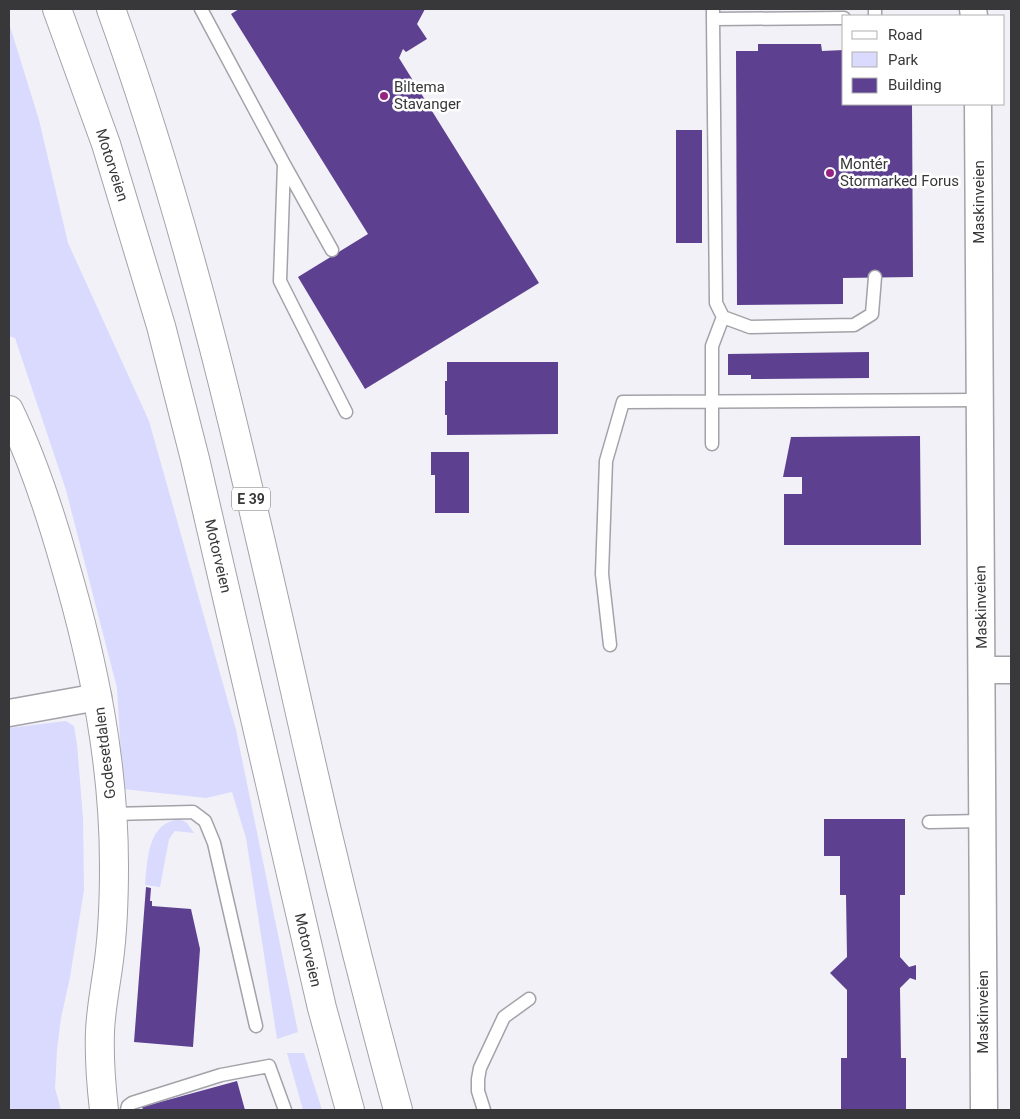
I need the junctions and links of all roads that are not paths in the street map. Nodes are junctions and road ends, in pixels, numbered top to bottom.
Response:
1 (57, 9) edge
2 (111, 9) edge
3 (201, 9) edge
4 (713, 14) edge
5 (842, 18) edge
6 (978, 105) edge
7 (284, 164) junction
8 (332, 250) dead end
9 (875, 278) dead end
10 (723, 317) junction
11 (980, 400) junction
12 (713, 401) junction
13 (9, 410) edge
14 (346, 412) dead end
15 (712, 444) dead end
16 (610, 645) dead end
17 (982, 670) junction
18 (1011, 670) edge
19 (98, 696) junction
20 (9, 713) edge
21 (112, 814) junction
22 (982, 821) junction
23 (929, 822) dead end
24 (529, 999) dead end
25 (256, 1026) dead end
26 (104, 1110) edge
27 (127, 1110) edge
28 (285, 1110) edge
29 (350, 1110) edge
30 (398, 1110) edge
31 (484, 1110) edge
32 (984, 1110) edge

1 - 29 main road, Motorveien
2 - 30 main road, E 39
3 - 7 lane
4 - 5 lane
4 - 10 lane
6 - 11 street, Maskinveien
7 - 8 lane
7 - 14 lane
9 - 10 lane
10 - 12 lane
11 - 12 lane
11 - 17 street, Maskinveien
12 - 15 lane
12 - 16 lane
13 - 19 main road, Godesetdalen
17 - 18 street
17 - 22 street, Maskinveien
19 - 20 street
19 - 21 main road, Godesetdalen
21 - 25 lane
21 - 26 main road, Godesetdalen
22 - 23 lane
22 - 32 street, Maskinveien
24 - 31 lane
27 - 28 lane

